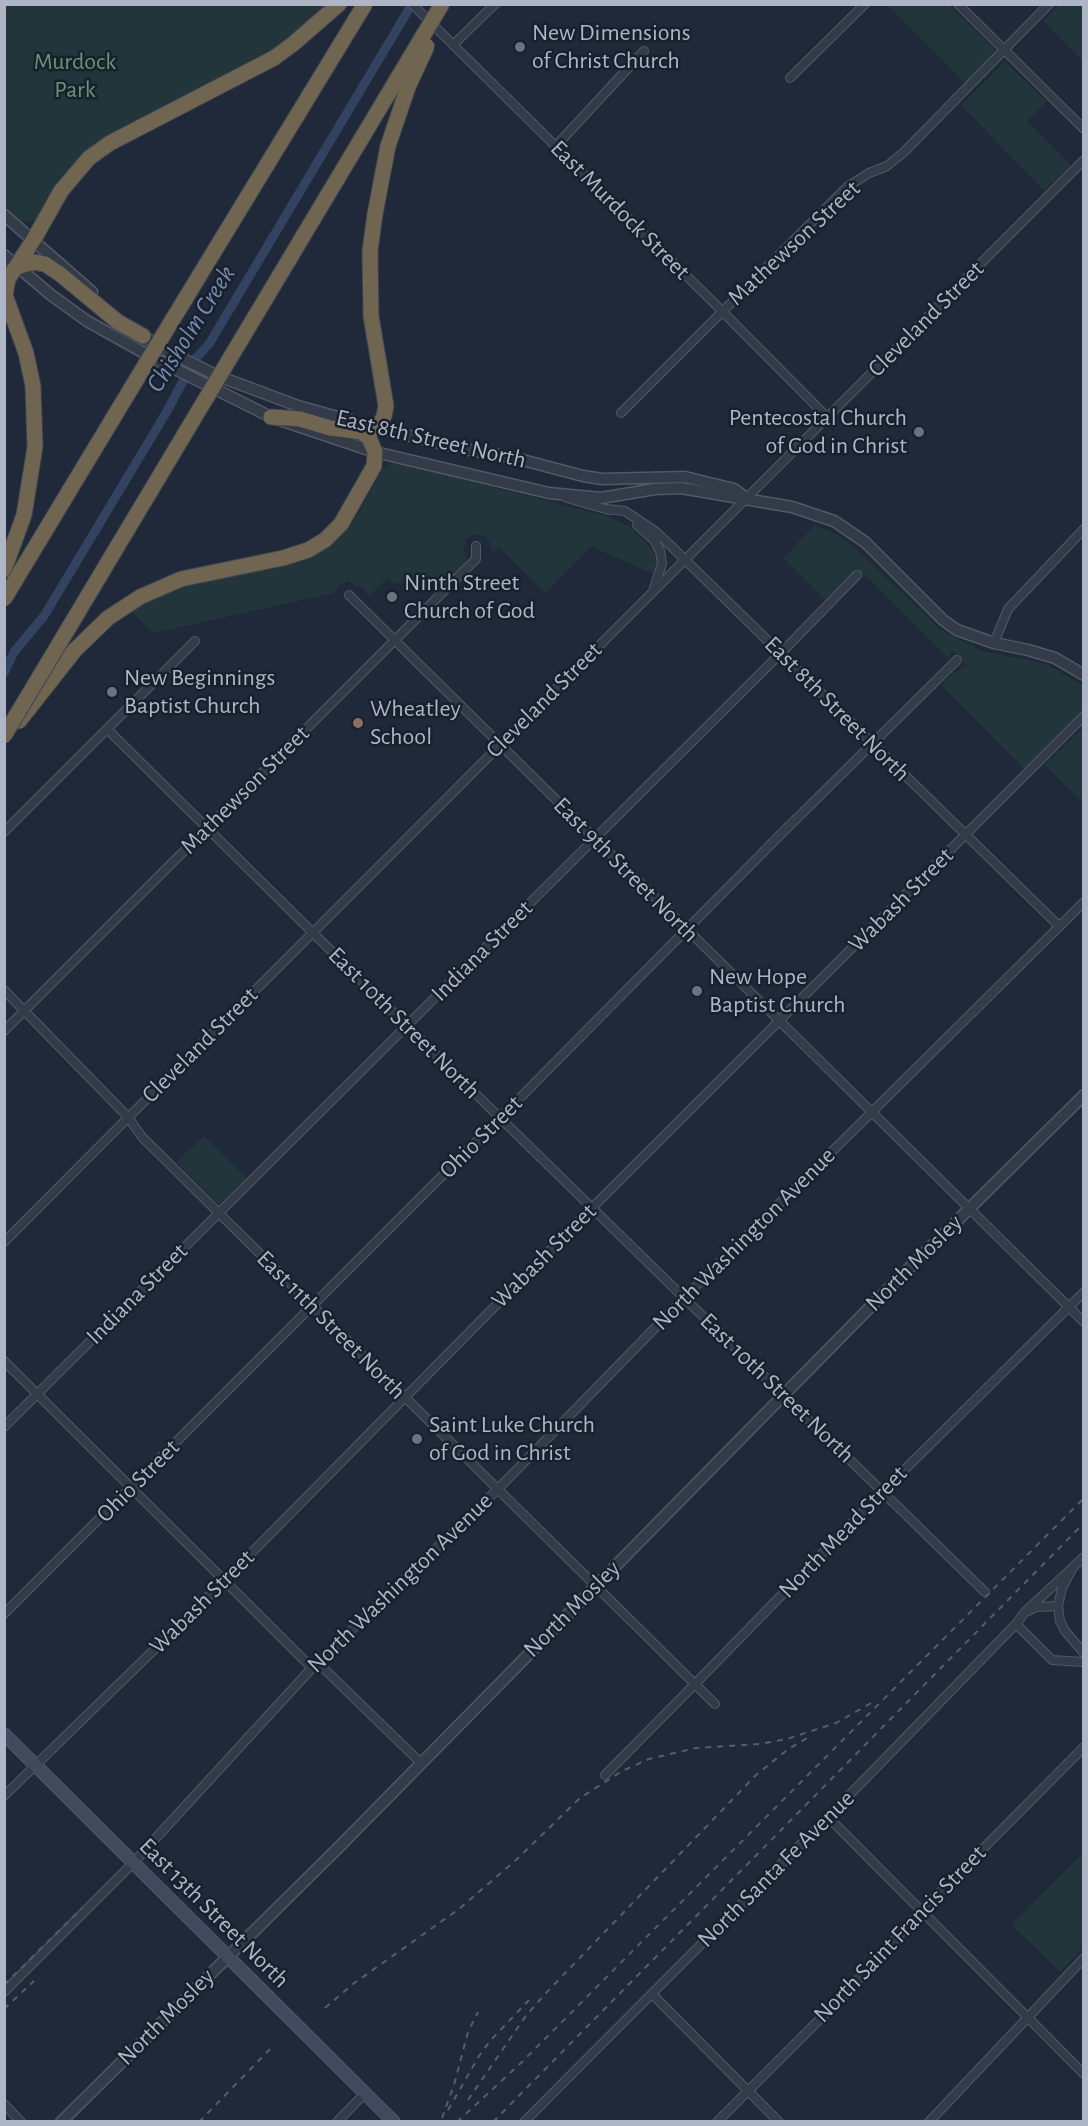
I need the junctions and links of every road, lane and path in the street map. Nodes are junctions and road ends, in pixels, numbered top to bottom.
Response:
1 (339, 4) edge
2 (365, 4) edge
3 (412, 4) edge
4 (443, 4) edge
5 (495, 4) edge
6 (865, 4) edge
7 (958, 4) edge
8 (1049, 4) edge
9 (453, 45) junction
10 (1004, 50) junction
11 (644, 51) dead end
12 (790, 78) dead end
13 (1083, 129) edge
14 (555, 147) junction
15 (1083, 160) edge
16 (4, 215) edge
17 (34, 239) junction
18 (4, 255) edge
19 (16, 267) junction
20 (722, 311) junction
21 (143, 336) junction
22 (621, 413) dead end
23 (272, 417) junction
24 (827, 417) junction
25 (346, 419) junction
26 (378, 428) junction
27 (363, 432) junction
28 (375, 452) junction
29 (549, 493) junction
30 (746, 498) junction
31 (606, 509) junction
32 (1083, 529) edge
33 (476, 546) dead end
34 (685, 560) junction
35 (4, 570) edge
36 (857, 576) dead end
37 (653, 591) junction
38 (349, 595) dead end
39 (4, 599) edge
40 (195, 641) dead end
41 (394, 641) junction
42 (994, 643) junction
43 (781, 653) junction
44 (957, 660) dead end
45 (1083, 675) edge
46 (1083, 716) edge
47 (108, 730) junction
48 (4, 738) edge
49 (872, 744) junction
50 (499, 745) junction
51 (206, 828) junction
52 (4, 832) edge
53 (965, 835) junction
54 (594, 838) junction
55 (1083, 902) edge
56 (1059, 926) junction
57 (687, 930) junction
58 (312, 933) junction
59 (4, 990) edge
60 (25, 1010) junction
61 (780, 1022) junction
62 (406, 1026) junction
63 (4, 1031) edge
64 (1083, 1095) edge
65 (871, 1112) junction
66 (128, 1117) junction
67 (500, 1118) junction
68 (592, 1208) junction
69 (968, 1209) junction
70 (218, 1213) junction
71 (4, 1242) edge
72 (1083, 1292) edge
73 (684, 1298) junction
74 (312, 1306) junction
75 (1068, 1307) junction
76 (1083, 1322) edge
77 (4, 1361) edge
78 (38, 1394) junction
79 (783, 1395) junction
80 (405, 1398) junction
81 (4, 1427) edge
82 (132, 1488) junction
83 (498, 1489) junction
84 (883, 1491) junction
85 (1083, 1557) edge
86 (1073, 1568) junction
87 (224, 1580) junction
88 (595, 1585) junction
89 (985, 1592) dead end
90 (1058, 1606) junction
91 (1025, 1612) junction
92 (4, 1614) edge
93 (1016, 1624) junction
94 (1083, 1653) edge
95 (1083, 1662) edge
96 (315, 1665) junction
97 (695, 1684) junction
98 (715, 1704) dead end
99 (4, 1734) edge
100 (1083, 1747) edge
101 (421, 1763) junction
102 (36, 1766) junction
103 (605, 1775) dead end
104 (4, 1796) edge
105 (828, 1817) junction
106 (134, 1863) junction
107 (922, 1910) junction
108 (228, 1956) junction
109 (1083, 1958) edge
110 (4, 1992) edge
111 (651, 1994) junction
112 (1028, 2018) junction
113 (1083, 2074) edge
114 (748, 2090) junction
115 (365, 2093) junction
116 (4, 2104) edge
117 (21, 2121) edge
118 (61, 2121) edge
119 (337, 2121) edge
120 (394, 2121) edge
121 (524, 2121) edge
122 (717, 2121) edge
123 (778, 2121) edge
124 (929, 2121) edge

1 - 17 highway
2 - 39 highway, bridge
3 - 9 street, East Murdock Street
4 - 26 highway, bridge
4 - 48 highway, bridge
5 - 9 street
6 - 12 street
7 - 10 street
8 - 10 street, Mathewson Street
9 - 14 street, East Murdock Street
10 - 13 street
10 - 20 street, Mathewson Street
11 - 14 street
14 - 20 street, East Murdock Street
15 - 24 street, Cleveland Street
16 - 17 street
17 - 19 highway
17 - 21 street
18 - 19 street
19 - 21 highway
19 - 23 street, East 8th Street North
19 - 35 highway
20 - 22 street, Mathewson Street
20 - 24 street, East Murdock Street
21 - 25 street, East 8th Street North
23 - 27 highway
23 - 28 street, East 8th Street North
24 - 30 street, Cleveland Street
25 - 26 street, East 8th Street North
25 - 27 highway
26 - 27 highway
26 - 30 street, East 8th Street North
27 - 28 highway
28 - 29 street, East 8th Street North
28 - 48 highway, bridge
29 - 30 street
29 - 31 street, East 8th Street North
30 - 34 street, Cleveland Street
30 - 42 street
31 - 34 street, East 8th Street North
31 - 37 street, East 8th Street North
32 - 42 street
33 - 41 street, Mathewson Street
34 - 37 street, Cleveland Street
34 - 43 street, East 8th Street North
36 - 43 street, Indiana Street
37 - 50 street, Cleveland Street
38 - 41 street, East 9th Street North
40 - 47 street
41 - 50 street, East 9th Street North
41 - 51 street, Mathewson Street
42 - 45 street
43 - 49 street, East 8th Street North
43 - 54 street, Indiana Street
44 - 49 street, Ohio Street
46 - 53 street, Wabash Street
47 - 51 street, East 10th Street North
47 - 52 street
49 - 53 street, East 8th Street North
49 - 57 street, Ohio Street
50 - 54 street, East 9th Street North
50 - 58 street, Cleveland Street
51 - 58 street, East 10th Street North
51 - 60 street, Mathewson Street
53 - 56 street, East 8th Street North
53 - 61 street, Wabash Street
54 - 57 street, East 9th Street North
54 - 62 street, Indiana Street
55 - 56 street, North Washington Avenue
56 - 65 street, North Washington Avenue
57 - 61 street, East 9th Street North
57 - 67 street, Ohio Street
58 - 62 street, East 10th Street North
58 - 66 street, Cleveland Street
59 - 60 street, East 11th Street North
60 - 63 street, Mathewson Street
60 - 66 street, East 11th Street North
61 - 65 street, East 9th Street North
61 - 68 street, Wabash Street
62 - 67 street, East 10th Street North
62 - 70 street, Indiana Street
64 - 69 street, North Mosley
65 - 69 street, East 9th Street North
65 - 73 street, North Washington Avenue
66 - 70 street, East 11th Street North
66 - 71 street, Cleveland Street
67 - 68 street, East 10th Street North
67 - 74 street, Ohio Street
68 - 73 street, East 10th Street North
68 - 80 street, Wabash Street
69 - 75 street, East 9th Street North
69 - 79 street, North Mosley
70 - 74 street, East 11th Street North
70 - 78 street, Indiana Street
72 - 75 street, North Mead Street
73 - 79 street, East 10th Street North
73 - 83 street, North Washington Avenue
74 - 80 street, East 11th Street North
74 - 82 street, Ohio Street
75 - 76 street, East 9th Street North
75 - 84 street, North Mead Street
77 - 78 street
78 - 81 street, Indiana Street
78 - 82 street
79 - 84 street, East 10th Street North
79 - 88 street, North Mosley
80 - 83 street, East 11th Street North
80 - 87 street, Wabash Street
82 - 87 street
82 - 92 street, Ohio Street
83 - 88 street, East 11th Street North
83 - 96 street, North Washington Avenue
84 - 89 street, East 10th Street North
84 - 97 street, North Mead Street
85 - 86 street, North Santa Fe Avenue
86 - 90 street
86 - 91 street, North Santa Fe Avenue
87 - 96 street
87 - 102 street, Wabash Street
88 - 97 street, East 11th Street North
88 - 101 street, North Mosley
90 - 91 street
90 - 94 street
91 - 93 street, North Santa Fe Avenue
93 - 95 street
93 - 105 street, North Santa Fe Avenue
96 - 101 street
96 - 106 street, North Washington Avenue
97 - 98 street, East 11th Street North
97 - 103 street, North Mead Street
99 - 102 main road, East 13th Street North
100 - 107 street, North Saint Francis Street
101 - 108 street, North Mosley
102 - 104 street, Wabash Street
102 - 106 main road, East 13th Street North
105 - 107 street
105 - 111 street, North Santa Fe Avenue
106 - 108 main road, East 13th Street North
106 - 110 street, North Washington Avenue
107 - 112 street
107 - 114 street, North Saint Francis Street
108 - 115 main road, East 13th Street North
108 - 118 street, North Mosley
109 - 112 street
111 - 114 street
111 - 121 street, North Santa Fe Avenue
112 - 113 street
112 - 124 street
114 - 122 street, North Saint Francis Street
114 - 123 street
115 - 119 street
115 - 120 main road, East 13th Street North
116 - 117 street

